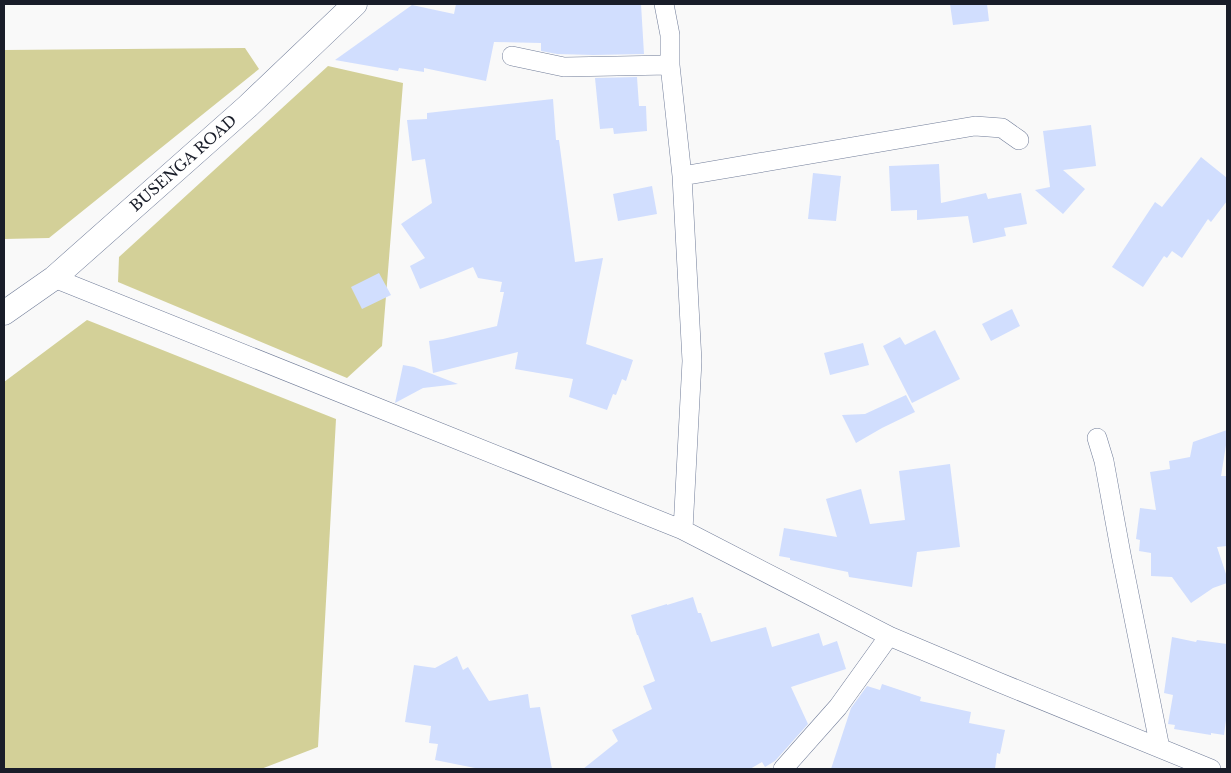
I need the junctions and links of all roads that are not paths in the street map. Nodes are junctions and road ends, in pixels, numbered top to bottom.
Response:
1 (356, 4) edge
2 (664, 4) edge
3 (512, 56) dead end
4 (670, 65) junction
5 (1019, 140) dead end
6 (682, 176) junction
7 (54, 278) junction
8 (4, 314) edge
9 (1097, 438) dead end
10 (683, 530) junction
11 (889, 636) junction
12 (1160, 748) junction
13 (783, 769) edge
14 (1211, 769) edge

1 - 7 street, BUSENGA ROAD
2 - 4 street
3 - 4 street
4 - 6 street
5 - 6 street
6 - 10 street
7 - 8 street, BUSENGA ROAD
7 - 10 street
9 - 12 street
10 - 11 street
11 - 12 street
11 - 13 street
12 - 14 street

